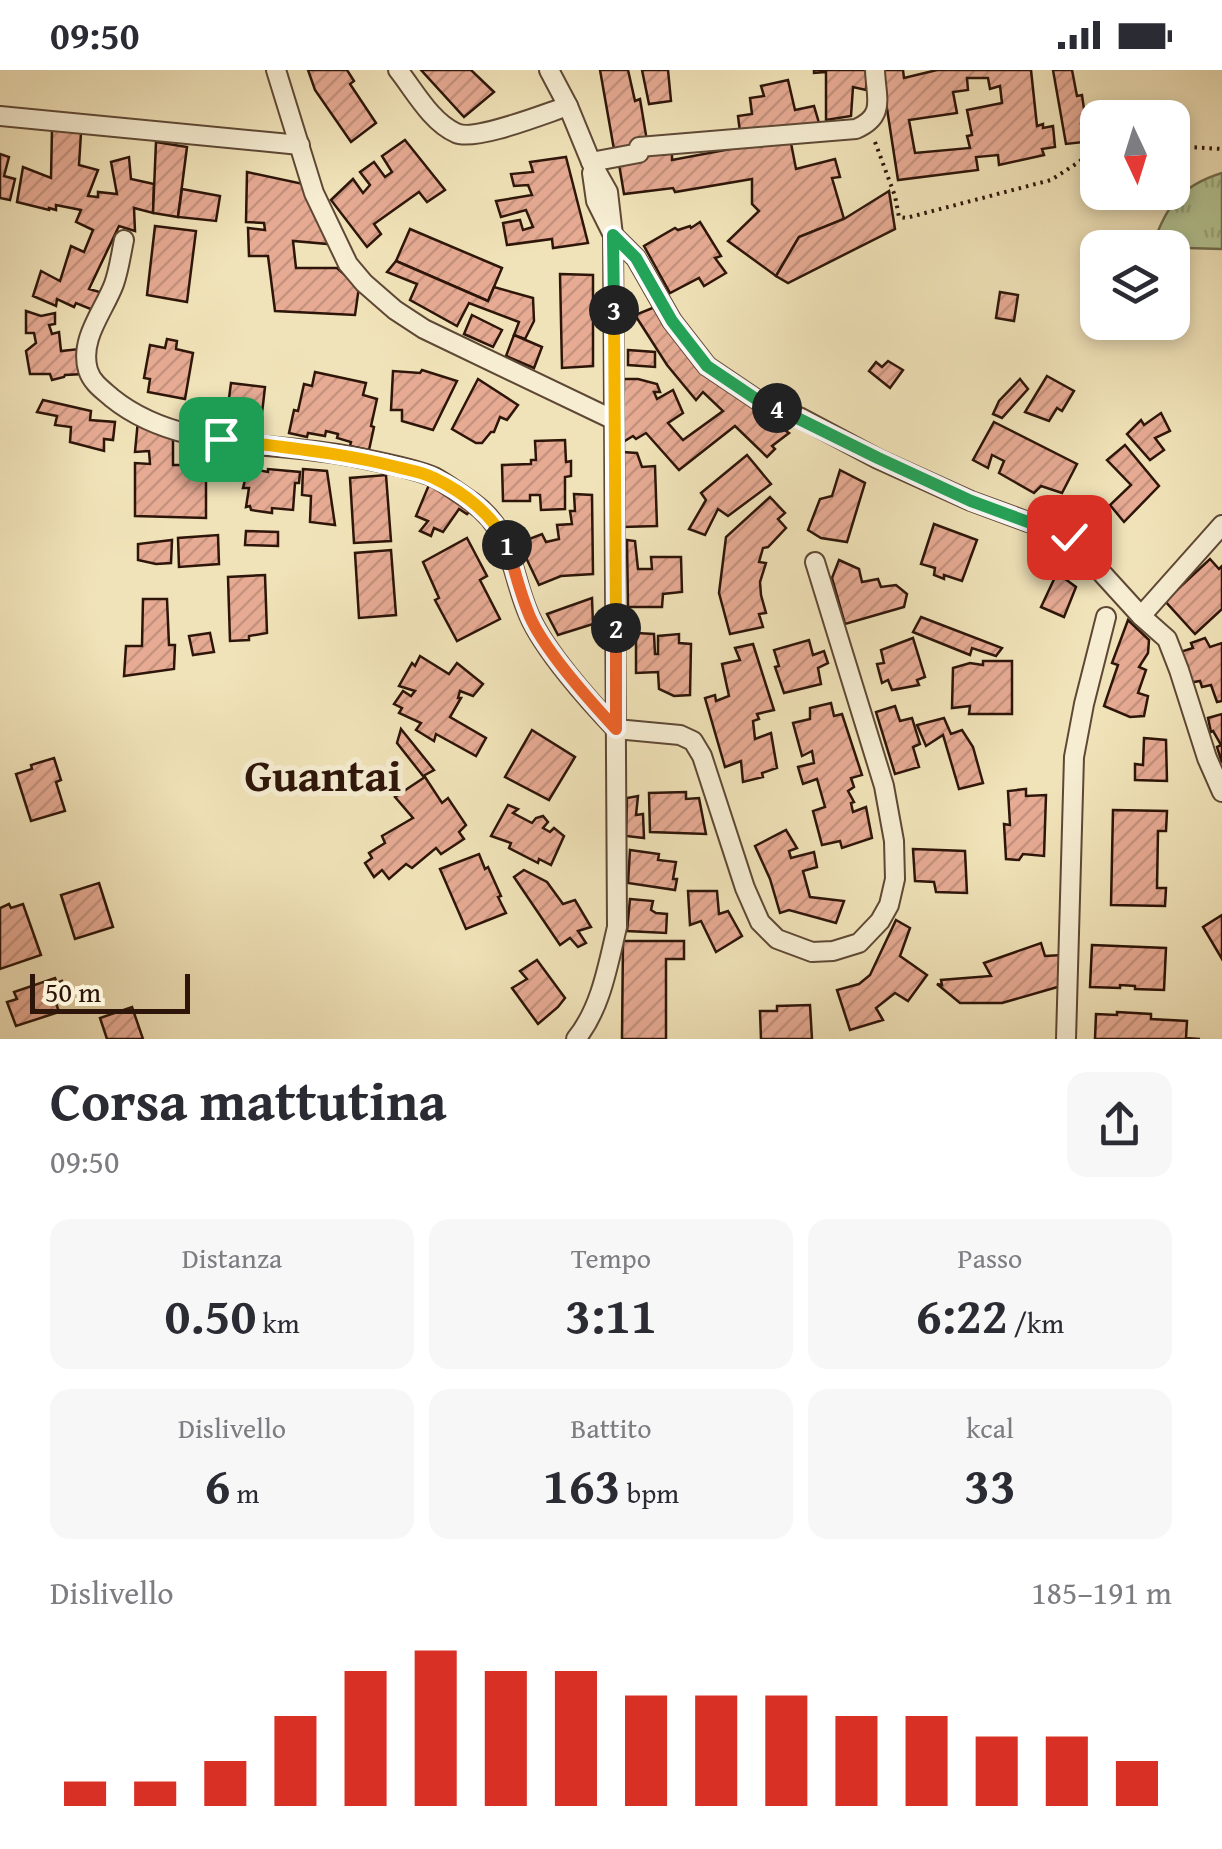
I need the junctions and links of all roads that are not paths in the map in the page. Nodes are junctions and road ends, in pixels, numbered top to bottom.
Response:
1 (276, 70) edge
2 (398, 70) edge
3 (549, 70) edge
4 (875, 70) edge
5 (568, 106) junction
6 (0, 116) edge
7 (300, 146) junction
8 (591, 162) junction
9 (613, 235) junction
10 (124, 240) dead end
11 (614, 420) junction
12 (1222, 525) edge
13 (814, 562) dead end
14 (1141, 616) junction
15 (1106, 617) dead end
16 (616, 729) junction
17 (1222, 792) edge
18 (576, 1039) edge
19 (1066, 1039) edge

1 - 7 street
2 - 5 street
3 - 5 street
4 - 8 street
5 - 8 street
6 - 7 street
7 - 11 street
8 - 9 street
9 - 11 street
9 - 14 street
10 - 16 street
11 - 16 street
12 - 14 street
13 - 16 street
14 - 17 street
15 - 19 street
16 - 18 street

